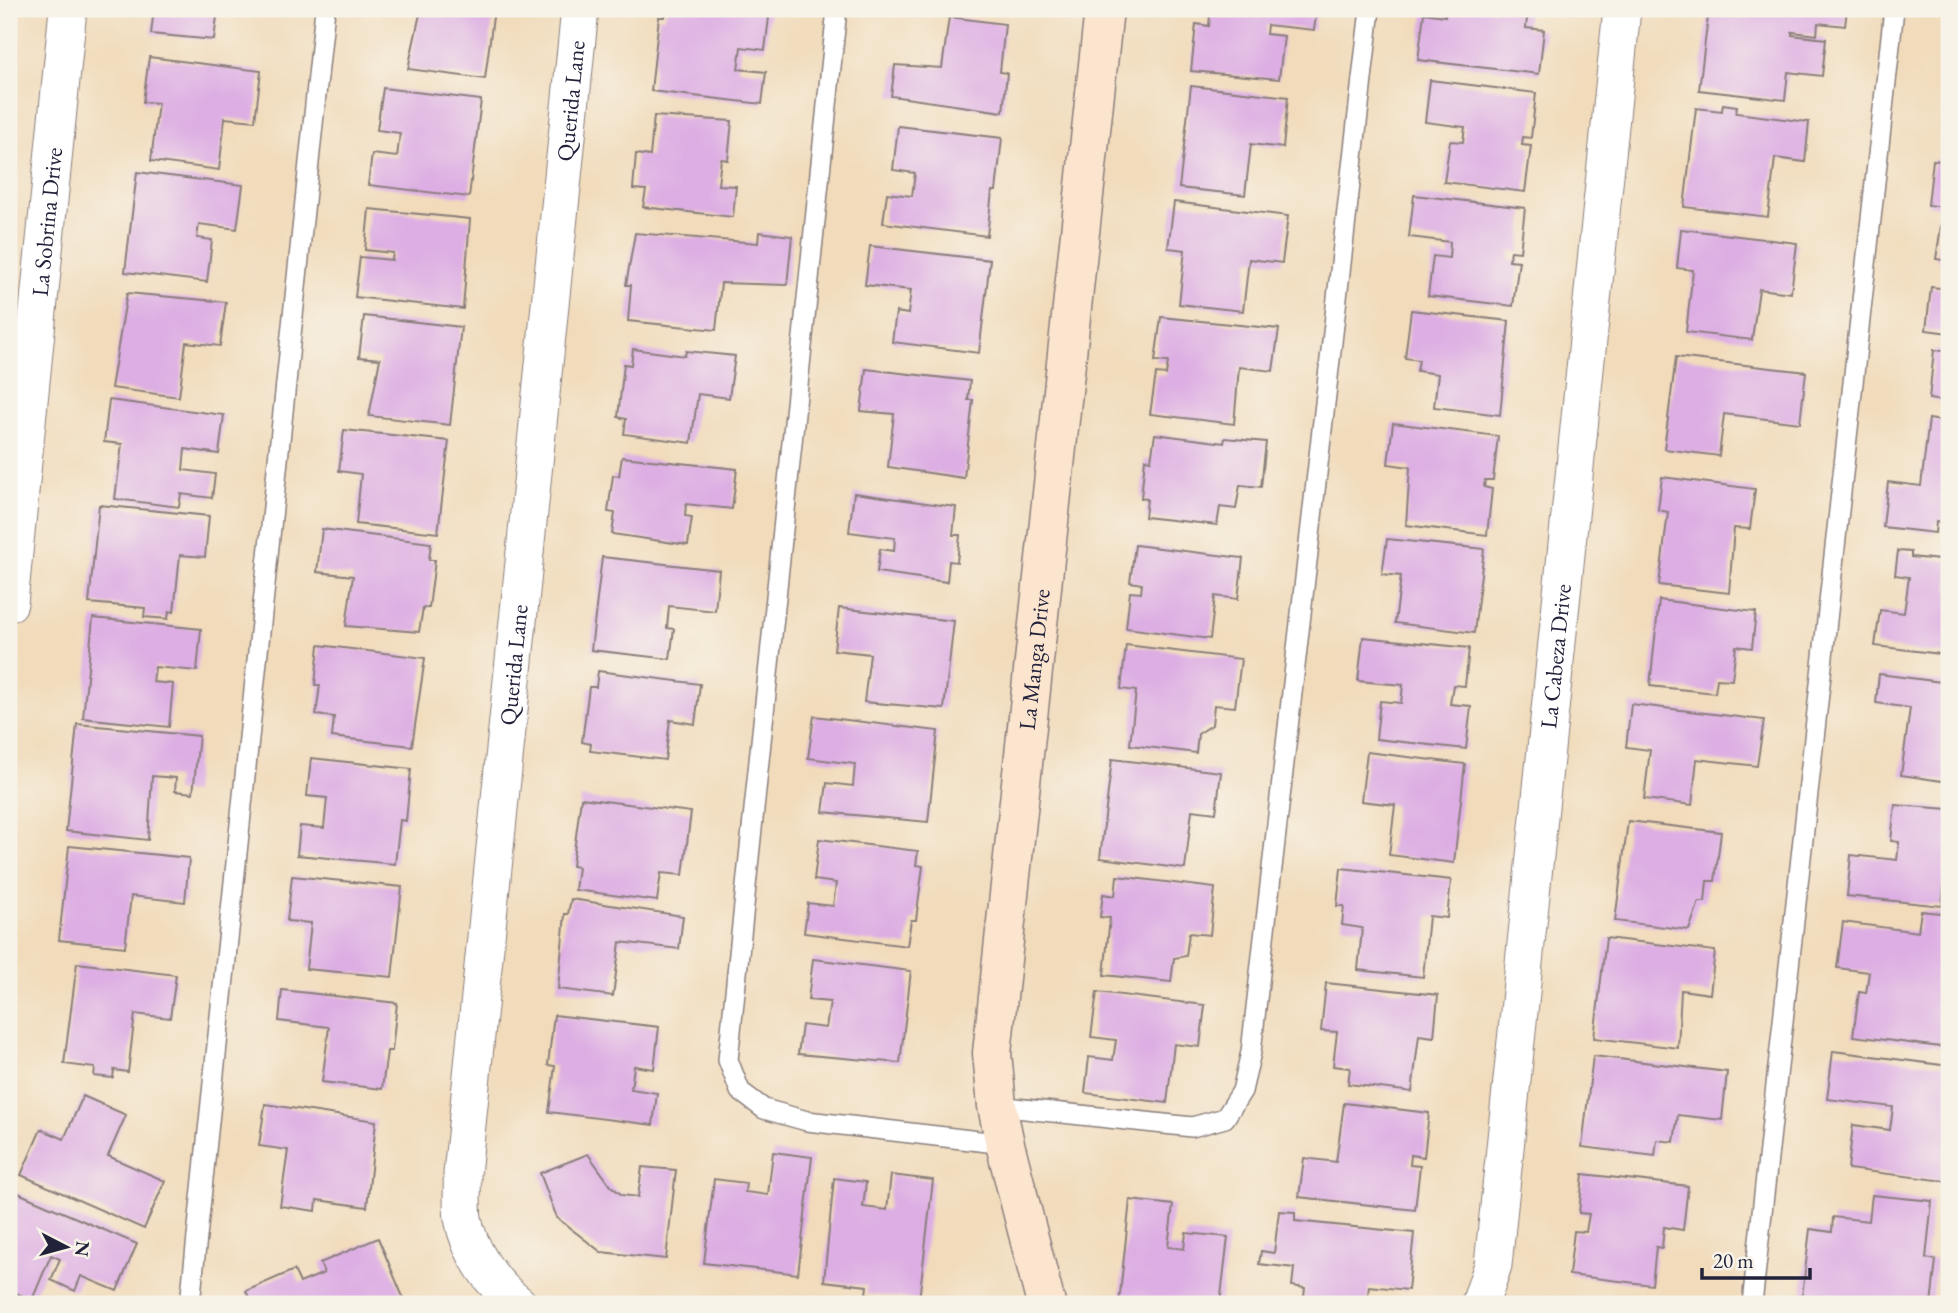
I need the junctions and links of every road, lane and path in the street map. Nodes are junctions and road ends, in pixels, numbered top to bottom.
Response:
1 (68, 9) edge
2 (325, 9) edge
3 (580, 9) edge
4 (837, 9) edge
5 (1104, 9) edge
6 (1370, 9) edge
7 (1622, 9) edge
8 (1894, 9) edge
9 (9, 603) edge
10 (997, 1106) junction
11 (1005, 1144) junction
12 (190, 1304) edge
13 (518, 1304) edge
14 (1046, 1304) edge
15 (1480, 1304) edge
16 (1752, 1304) edge

1 - 9 street, La Sobrina Drive
2 - 12 lane
3 - 13 street, Querida Lane
4 - 11 lane
5 - 10 street, La Manga Drive
6 - 10 lane
7 - 15 street, La Cabeza Drive
8 - 16 lane
10 - 11 street, La Manga Drive
11 - 14 street, La Manga Drive

